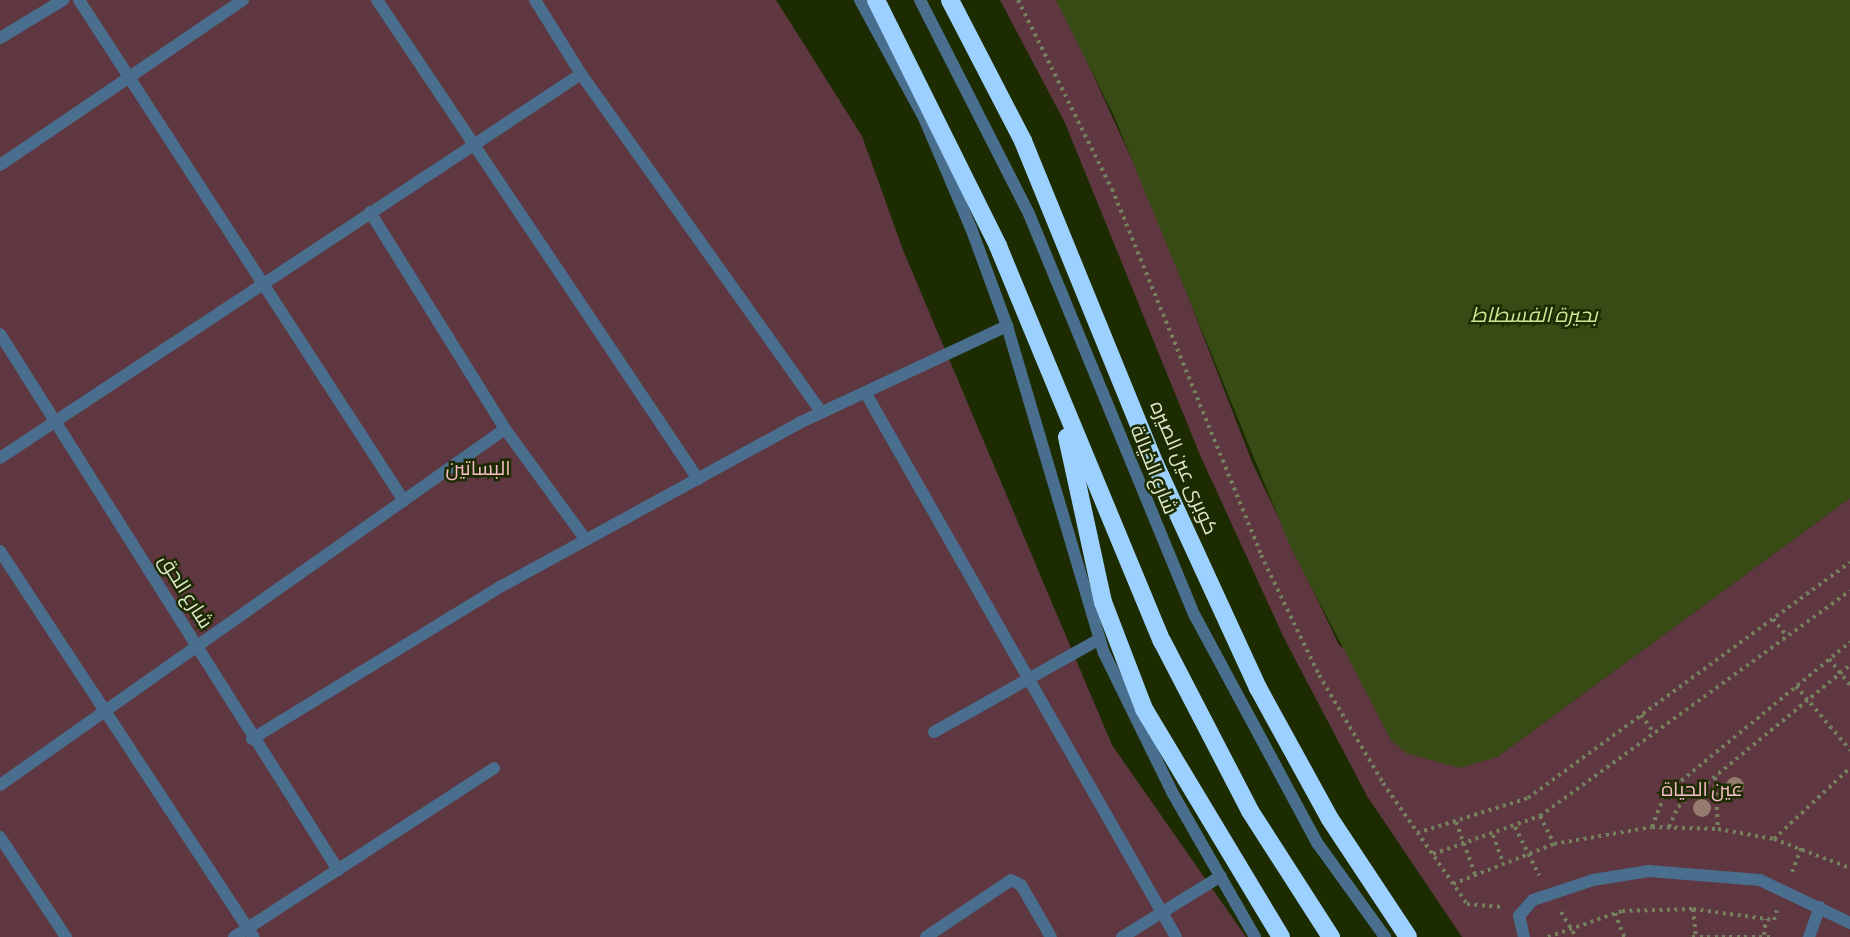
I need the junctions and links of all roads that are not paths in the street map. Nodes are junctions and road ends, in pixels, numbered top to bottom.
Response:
1 (63, 0) edge
2 (79, 0) edge
3 (377, 0) edge
4 (535, 0) edge
5 (860, 0) edge
6 (876, 0) edge
7 (920, 0) edge
8 (950, 0) edge
9 (239, 1) edge
10 (0, 38) edge
11 (581, 74) junction
12 (130, 75) junction
13 (471, 146) junction
14 (0, 165) edge
15 (370, 212) junction
16 (265, 282) junction
17 (1007, 326) junction
18 (0, 334) edge
19 (865, 392) junction
20 (1063, 405) junction
21 (821, 412) junction
22 (55, 419) junction
23 (505, 429) junction
24 (0, 458) edge
25 (698, 479) junction
26 (404, 501) junction
27 (586, 540) junction
28 (0, 551) edge
29 (1100, 639) junction
30 (196, 649) junction
31 (1028, 679) junction
32 (106, 712) junction
33 (934, 732) dead end
34 (252, 739) junction
35 (494, 768) dead end
36 (0, 785) edge
37 (0, 837) edge
38 (338, 870) junction
39 (1221, 876) junction
40 (1820, 907) junction
41 (1161, 912) junction
42 (1850, 923) edge
43 (251, 933) edge
44 (66, 937) edge
45 (234, 937) edge
46 (926, 937) edge
47 (1051, 937) edge
48 (1122, 937) edge
49 (1176, 937) edge
50 (1256, 937) edge
51 (1281, 937) edge
52 (1331, 937) edge
53 (1385, 937) edge
54 (1408, 937) edge
55 (1524, 937) edge
56 (1809, 937) edge

1 - 10 street
2 - 12 street
3 - 13 street
4 - 11 street
5 - 17 street
6 - 20 highway
7 - 53 street, شارع الخيالة
8 - 54 highway, كوبرى عين الصيره
9 - 12 street
11 - 13 street
11 - 21 street
12 - 14 street
12 - 16 street
13 - 15 street
13 - 25 street
15 - 16 street
15 - 23 street
16 - 22 street
16 - 26 street
17 - 19 street
17 - 29 street
18 - 22 street, شارع الحق
19 - 21 street
19 - 31 street
20 - 51 highway
20 - 52 highway
21 - 25 street
22 - 24 street
22 - 30 street, شارع الحق
23 - 26 street
23 - 27 street
25 - 27 street
26 - 30 street
27 - 34 street
28 - 32 street
29 - 31 street
29 - 39 street
30 - 32 street
30 - 34 street, شارع الحق
31 - 33 street
31 - 41 street
32 - 36 street
32 - 43 street
34 - 38 street, شارع الحق
35 - 38 street
37 - 44 street
38 - 43 street
39 - 41 street
39 - 50 street
40 - 42 street
40 - 55 street
40 - 56 street
41 - 48 street
41 - 49 street
43 - 45 street
46 - 47 street

